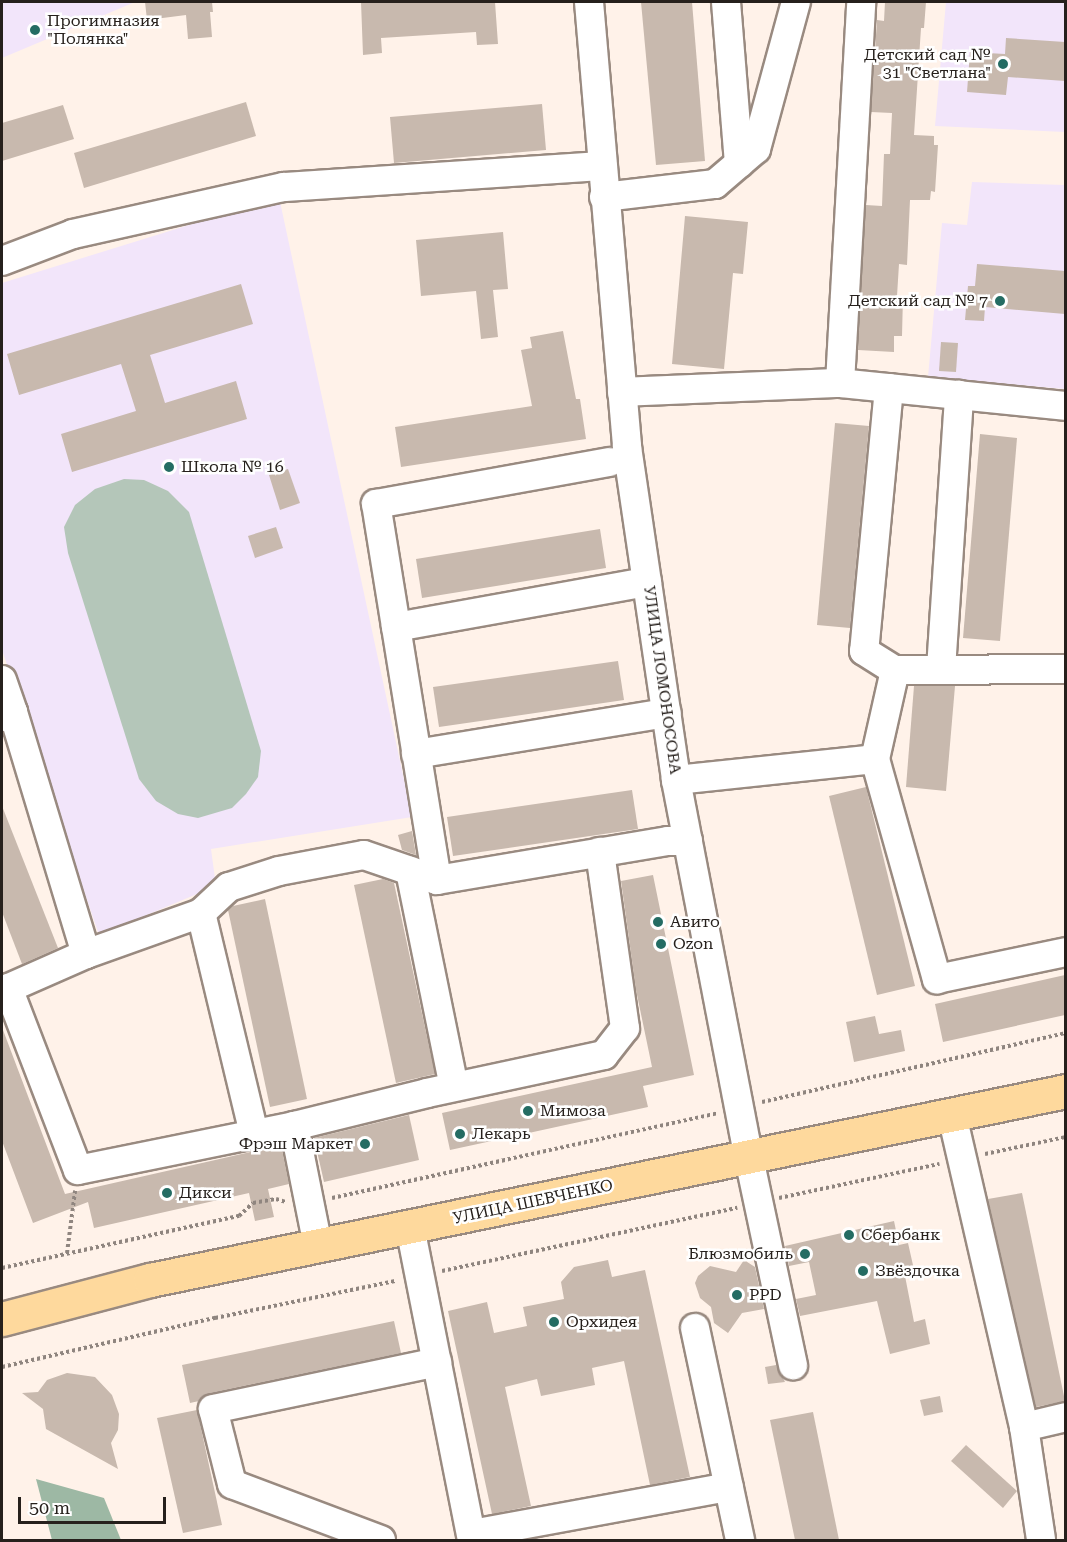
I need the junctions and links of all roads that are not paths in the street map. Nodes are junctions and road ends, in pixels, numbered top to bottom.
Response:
1 (589, 2) edge
2 (726, 2) edge
3 (796, 2) edge
4 (861, 2) edge
5 (739, 163) junction
6 (602, 166) junction
7 (604, 197) junction
8 (2, 261) edge
9 (840, 383) junction
10 (889, 388) junction
11 (622, 392) junction
12 (959, 395) junction
13 (1065, 406) edge
14 (609, 462) dead end
15 (647, 582) junction
16 (396, 627) junction
17 (941, 669) junction
18 (1065, 669) edge
19 (895, 670) junction
20 (2, 680) edge
21 (667, 713) junction
22 (7, 715) edge
23 (416, 754) junction
24 (875, 759) junction
25 (676, 780) junction
26 (688, 841) junction
27 (600, 852) junction
28 (410, 871) junction
29 (437, 880) junction
30 (201, 913) junction
31 (1065, 952) edge
32 (86, 954) junction
33 (5, 990) edge
34 (454, 1087) junction
35 (1065, 1091) edge
36 (952, 1115) junction
37 (294, 1126) junction
38 (254, 1134) junction
39 (748, 1158) junction
40 (410, 1227) junction
41 (318, 1246) junction
42 (2, 1319) edge
43 (695, 1328) dead end
44 (437, 1362) junction
45 (793, 1365) dead end
46 (1065, 1417) edge
47 (1024, 1427) junction
48 (729, 1487) junction
49 (472, 1537) edge
50 (381, 1540) edge
51 (740, 1540) edge
52 (1041, 1540) edge

1 - 6 street, УЛИЦА ЛОМОНОСОВА
2 - 5 street
3 - 5 street
4 - 9 street
5 - 7 street
6 - 7 street, УЛИЦА ЛОМОНОСОВА
6 - 8 street
7 - 11 street, УЛИЦА ЛОМОНОСОВА
9 - 10 street
9 - 11 street
10 - 12 street
10 - 19 street
11 - 15 street, УЛИЦА ЛОМОНОСОВА
12 - 13 street
12 - 17 street
14 - 16 street
15 - 16 street
15 - 21 street, УЛИЦА ЛОМОНОСОВА
16 - 23 street
17 - 18 street
17 - 19 street
19 - 24 street
20 - 22 street
21 - 23 street
21 - 25 street, УЛИЦА ЛОМОНОСОВА
22 - 32 street
23 - 29 street
24 - 25 street
24 - 31 street
25 - 26 street, УЛИЦА ЛОМОНОСОВА
26 - 27 street
26 - 39 street, УЛИЦА ЛОМОНОСОВА
27 - 29 street
27 - 34 street
28 - 29 street
28 - 30 street
28 - 34 street
30 - 32 street
30 - 38 street
32 - 33 street
33 - 38 street
34 - 37 street
35 - 36 main road, УЛИЦА ШЕВЧЕНКО
36 - 39 main road, УЛИЦА ШЕВЧЕНКО
36 - 47 street
37 - 38 street
37 - 41 street
39 - 40 main road, УЛИЦА ШЕВЧЕНКО
39 - 45 street, УЛИЦА ЛОМОНОСОВА
40 - 41 main road, УЛИЦА ШЕВЧЕНКО
40 - 44 street
41 - 42 main road, УЛИЦА ШЕВЧЕНКО
43 - 48 street
44 - 49 street
44 - 50 street
46 - 47 street
47 - 52 street
48 - 49 street
48 - 51 street

